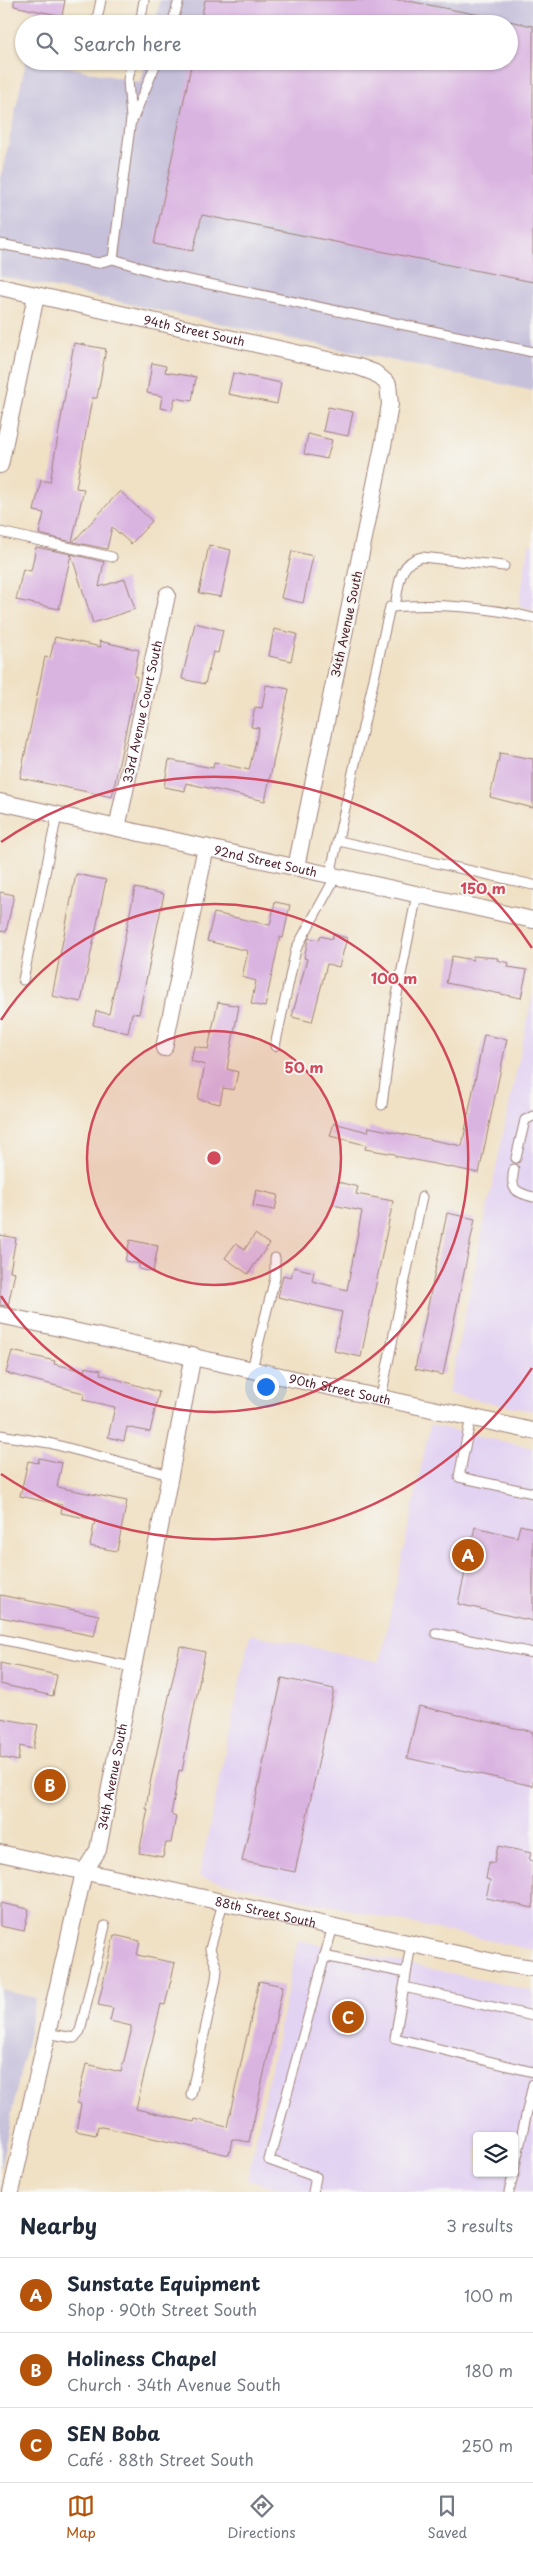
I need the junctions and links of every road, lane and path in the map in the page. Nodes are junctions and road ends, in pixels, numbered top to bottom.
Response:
1 (101, 0) edge
2 (144, 0) edge
3 (179, 0) edge
4 (98, 15) edge
5 (142, 15) edge
6 (175, 15) edge
7 (130, 70) edge
8 (153, 70) edge
9 (130, 128) junction
10 (0, 244) edge
11 (113, 259) junction
12 (0, 287) edge
13 (36, 296) junction
14 (533, 352) edge
15 (385, 381) joint
16 (0, 465) edge
17 (0, 532) edge
18 (112, 557) dead end
19 (504, 566) dead end
20 (166, 595) dead end
21 (395, 607) junction
22 (533, 618) edge
23 (0, 802) edge
24 (57, 815) junction
25 (117, 828) junction
26 (339, 841) junction
27 (206, 847) junction
28 (296, 867) junction
29 (333, 876) junction
30 (533, 885) edge
31 (417, 894) junction
32 (533, 920) edge
33 (23, 980) dead end
34 (275, 1046) dead end
35 (164, 1048) dead end
36 (382, 1105) dead end
37 (533, 1116) edge
38 (516, 1158) dead end
39 (514, 1169) dead end
40 (422, 1197) dead end
41 (533, 1197) edge
42 (275, 1258) dead end
43 (0, 1315) edge
44 (193, 1355) junction
45 (252, 1368) junction
46 (381, 1397) junction
47 (471, 1418) junction
48 (533, 1431) edge
49 (0, 1435) edge
50 (170, 1475) junction
51 (533, 1493) edge
52 (436, 1633) dead end
53 (0, 1639) edge
54 (533, 1653) edge
55 (132, 1667) junction
56 (0, 1853) edge
57 (84, 1872) junction
58 (223, 1903) junction
59 (105, 1926) dead end
60 (333, 1926) junction
61 (410, 1944) junction
62 (324, 1956) junction
63 (533, 1968) edge
64 (406, 1973) junction
65 (404, 1987) junction
66 (533, 2016) edge
67 (45, 2033) junction
68 (533, 2072) edge
69 (533, 2084) edge
70 (191, 2096) dead end
71 (518, 2153) edge
72 (513, 2177) edge
73 (11, 2192) edge
74 (313, 2192) edge
75 (509, 2192) edge

1 - 4 lane
2 - 5 lane
3 - 6 lane
7 - 9 lane
8 - 9 lane
9 - 11 lane
10 - 11 lane
11 - 14 lane
12 - 13 street, 94th Street South
13 - 15 street, 94th Street South
13 - 16 street
15 - 28 street, 34th Avenue South
17 - 18 lane
19 - 21 lane
20 - 25 street, 33rd Avenue Court South
21 - 22 lane
21 - 26 lane
23 - 24 street, 92nd Street South
24 - 25 street, 92nd Street South
24 - 33 lane
25 - 27 street, 92nd Street South
26 - 29 lane
26 - 30 lane
27 - 28 street, 92nd Street South
27 - 35 street
28 - 29 street, 92nd Street South
29 - 31 street, 92nd Street South
29 - 34 lane
31 - 32 street, 92nd Street South
31 - 36 lane
37 - 38 lane
39 - 41 lane
40 - 46 lane
42 - 45 lane
43 - 44 street, 90th Street South
44 - 45 street, 90th Street South
44 - 50 street, 34th Avenue South
45 - 46 street, 90th Street South
46 - 47 street, 90th Street South
47 - 48 street, 90th Street South
47 - 51 lane
49 - 50 lane
50 - 55 street, 34th Avenue South
52 - 54 lane
53 - 55 lane
55 - 57 street, 34th Avenue South
56 - 57 street, 88th Street South
57 - 58 street, 88th Street South
57 - 67 street, 34th Avenue South
58 - 60 street, 88th Street South
58 - 70 lane
59 - 67 lane
60 - 61 street, 88th Street South
60 - 62 lane
61 - 63 street, 88th Street South
61 - 64 lane
62 - 64 lane
62 - 74 lane
64 - 65 lane
65 - 66 lane
65 - 68 lane
67 - 73 street, 34th Avenue South
69 - 71 lane
72 - 75 lane

